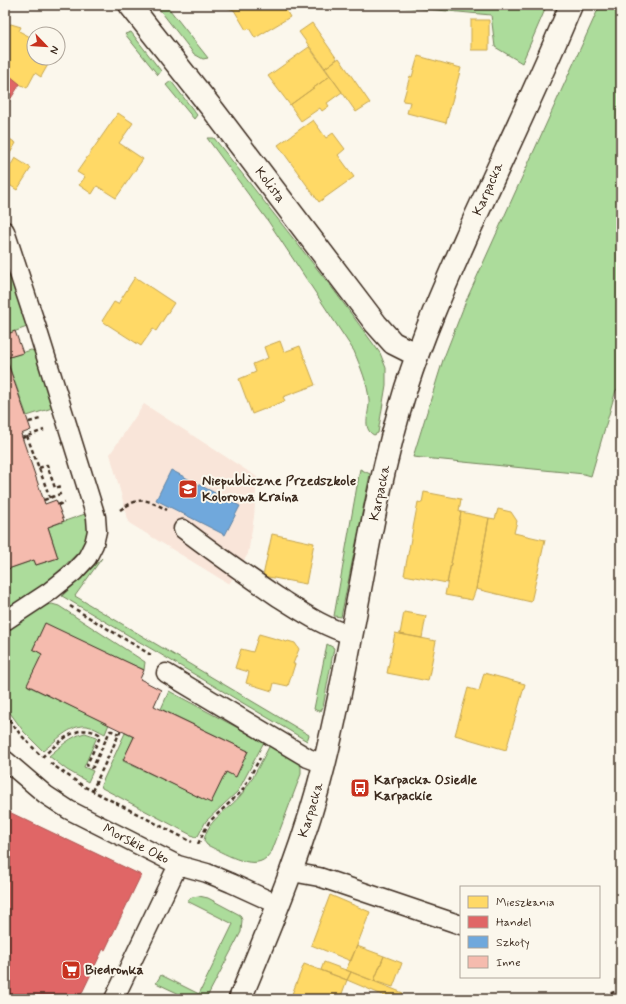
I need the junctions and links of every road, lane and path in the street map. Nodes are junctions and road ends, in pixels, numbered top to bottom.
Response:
1 (130, 5) edge
2 (571, 5) edge
3 (5, 231) edge
4 (417, 355) junction
5 (48, 429) dead end
6 (27, 436) junction
7 (22, 438) dead end
8 (57, 496) dead end
9 (50, 498) junction
10 (44, 500) dead end
11 (119, 511) dead end
12 (183, 529) joint
13 (72, 607) dead end
14 (5, 621) edge
15 (352, 635) junction
16 (166, 673) joint
17 (5, 714) edge
18 (121, 730) dead end
19 (119, 734) junction
20 (272, 737) junction
21 (42, 757) junction
22 (5, 760) edge
23 (324, 764) junction
24 (92, 791) junction
25 (178, 865) junction
26 (292, 872) junction
27 (279, 905) junction
28 (460, 925) edge
29 (621, 990) edge
30 (114, 999) edge
31 (240, 999) edge
32 (598, 999) edge

1 - 4 street, Kolista
2 - 4 street, Karpacka
3 - 14 lane
4 - 15 street, Karpacka
5 - 6 path
6 - 7 path
6 - 9 path
8 - 9 path
9 - 10 path
11 - 12 path
12 - 15 lane
13 - 16 path
15 - 23 street, Karpacka
16 - 20 lane
17 - 21 path
18 - 19 path
19 - 21 path
19 - 24 path
20 - 23 lane
20 - 24 path
21 - 24 path
22 - 25 lane, Morskie Oko
23 - 26 street, Karpacka
25 - 27 lane, Morskie Oko
25 - 30 lane
26 - 27 street, Karpacka
26 - 28 lane
27 - 31 street, Karpacka
29 - 32 path

